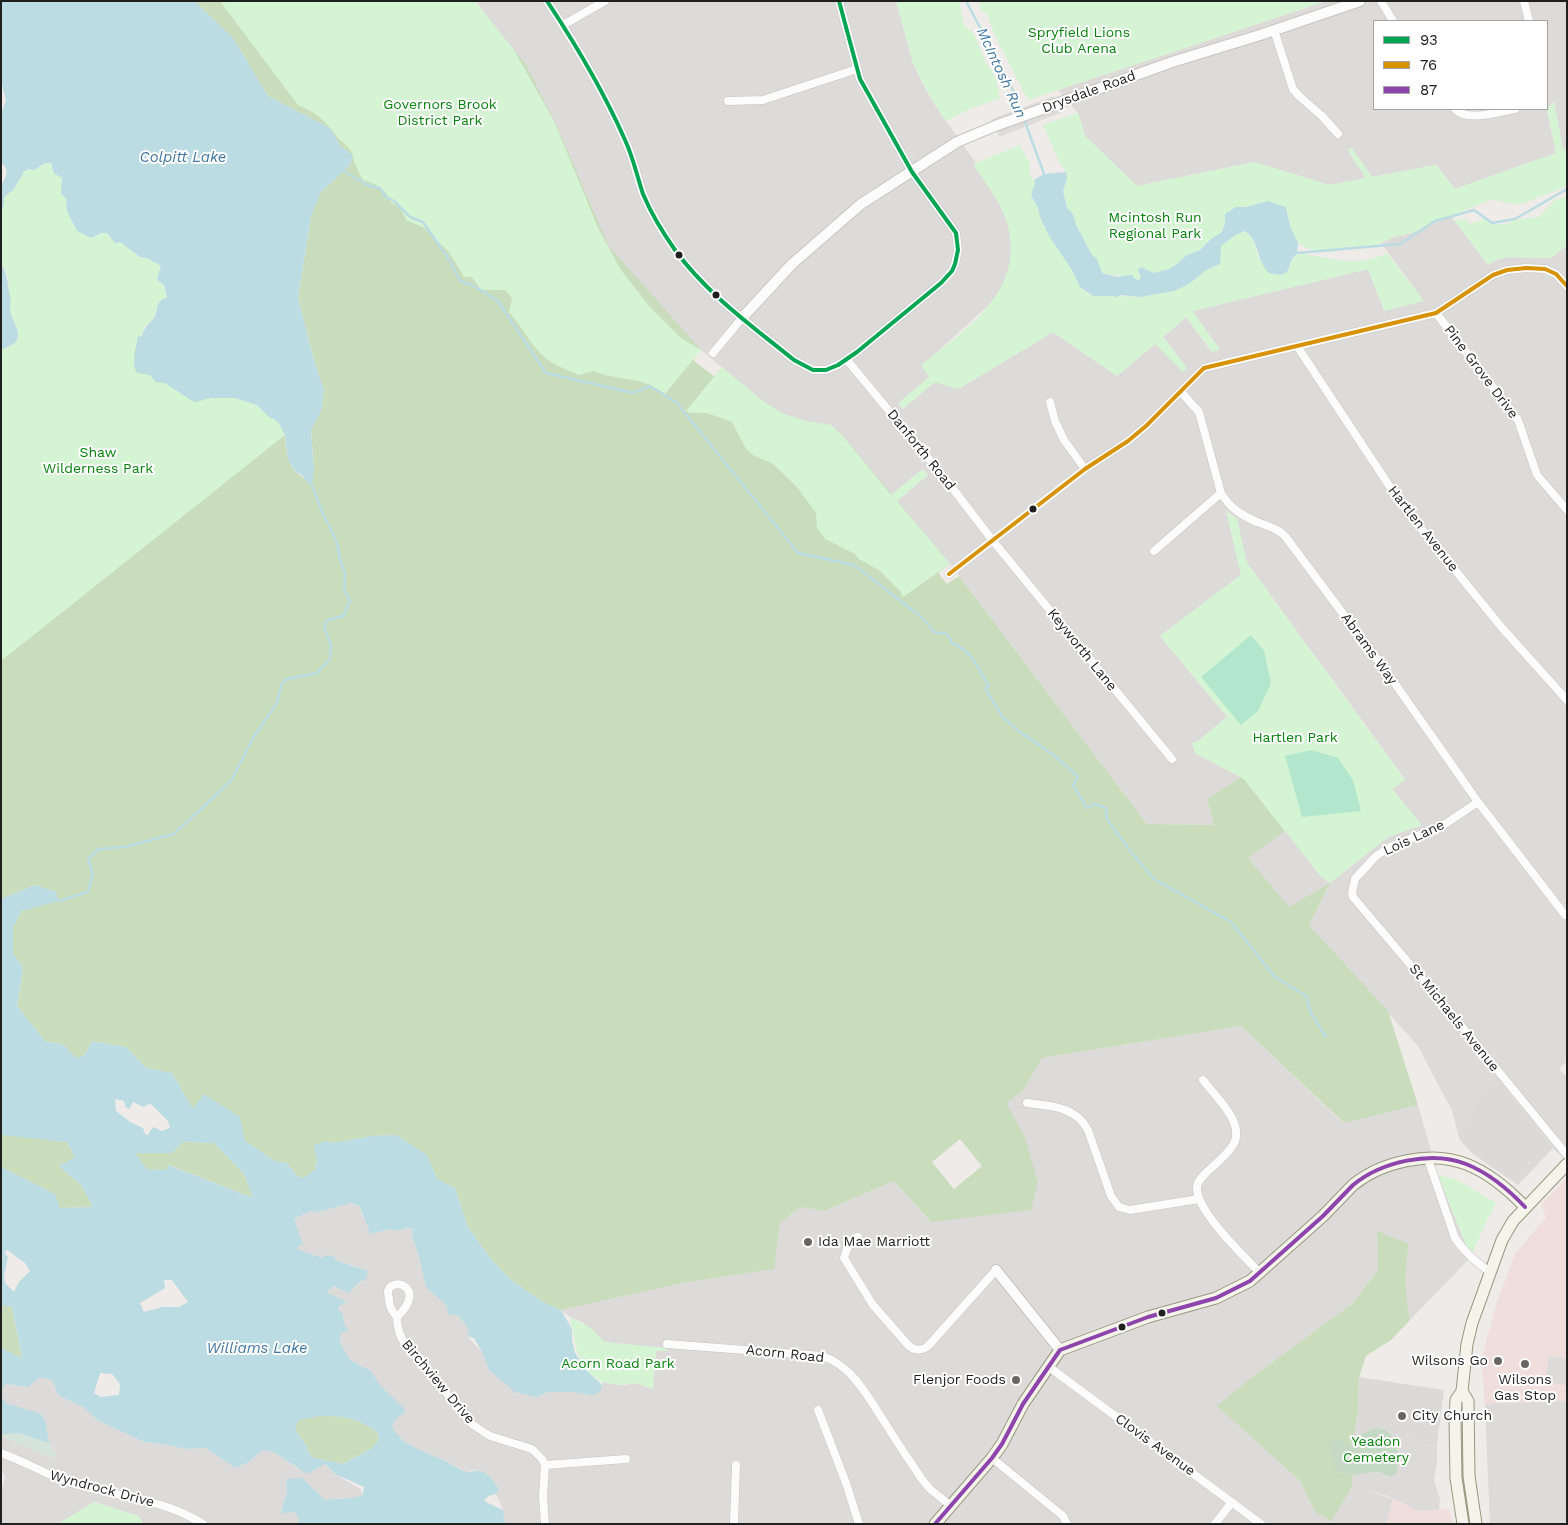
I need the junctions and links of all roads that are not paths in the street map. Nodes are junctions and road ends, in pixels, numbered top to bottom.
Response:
1 (547, 1) edge
2 (605, 1) edge
3 (839, 1) edge
4 (1360, 1) edge
5 (1381, 1) edge
6 (1524, 1) edge
7 (1392, 20) edge
8 (1529, 20) edge
9 (563, 25) junction
10 (1274, 30) junction
11 (857, 69) junction
12 (728, 101) dead end
13 (1456, 110) edge
14 (1509, 110) edge
15 (1338, 134) dead end
16 (912, 172) junction
17 (1567, 286) edge
18 (1436, 313) junction
19 (742, 318) junction
20 (1297, 346) junction
21 (714, 353) dead end
22 (847, 360) junction
23 (1180, 392) junction
24 (1050, 402) dead end
25 (1086, 469) junction
26 (1220, 493) junction
27 (1567, 510) edge
28 (993, 541) junction
29 (1154, 551) dead end
30 (949, 574) dead end
31 (1567, 700) edge
32 (1172, 759) dead end
33 (1478, 802) junction
34 (1355, 879) joint
35 (1565, 915) dead end
36 (1203, 1080) dead end
37 (1027, 1103) dead end
38 (1567, 1155) edge
39 (1428, 1159) junction
40 (1567, 1164) edge
41 (1200, 1199) junction
42 (1525, 1207) junction
43 (858, 1238) dead end
44 (996, 1270) joint
45 (1490, 1272) junction
46 (1260, 1273) junction
47 (397, 1316) dead end
48 (667, 1344) dead end
49 (1060, 1350) junction
50 (1049, 1366) junction
51 (1462, 1390) junction
52 (818, 1410) dead end
53 (1, 1453) edge
54 (626, 1458) dead end
55 (992, 1458) junction
56 (545, 1465) junction
57 (736, 1465) dead end
58 (1232, 1502) junction
59 (950, 1506) junction
60 (203, 1524) edge
61 (545, 1524) edge
62 (734, 1524) edge
63 (859, 1524) edge
64 (935, 1524) edge
65 (1067, 1524) edge
66 (1215, 1524) edge
67 (1261, 1524) edge
68 (1463, 1524) edge
69 (1476, 1524) edge

1 - 9 street
2 - 9 street
3 - 11 street
4 - 10 street, Drysdale Road
5 - 7 street
6 - 8 street
9 - 19 street
10 - 15 street
10 - 16 street, Drysdale Road
11 - 12 street
11 - 16 street
13 - 14 street
16 - 19 street, Drysdale Road
16 - 22 street
17 - 18 street
18 - 20 street
18 - 27 street, Pine Grove Drive
19 - 21 street, Drysdale Road
19 - 22 street
20 - 23 street
20 - 31 street, Hartlen Avenue
22 - 28 street, Danforth Road
23 - 25 street
23 - 26 street, Abrams Way
24 - 25 street
25 - 28 street
26 - 29 street
26 - 33 street, Abrams Way
28 - 30 street
28 - 32 street, Keyworth Lane
33 - 34 street, Lois Lane
33 - 35 street, Abrams Way
34 - 38 street, St Michaels Avenue
36 - 41 street
37 - 41 street
39 - 42 main road
39 - 45 street
39 - 46 main road
40 - 42 main road
41 - 46 street
42 - 45 main road
43 - 44 street
44 - 49 street
45 - 51 main road
46 - 49 main road
47 - 56 street, Birchview Drive
48 - 59 street, Acorn Road
49 - 50 main road
50 - 55 main road
50 - 58 street, Clovis Avenue
51 - 68 main road
51 - 69 main road
52 - 63 street
53 - 60 street, Wyndrock Drive
54 - 56 street
55 - 59 main road
55 - 65 street
56 - 61 street
57 - 62 street
58 - 66 street
58 - 67 street, Clovis Avenue
59 - 64 main road

